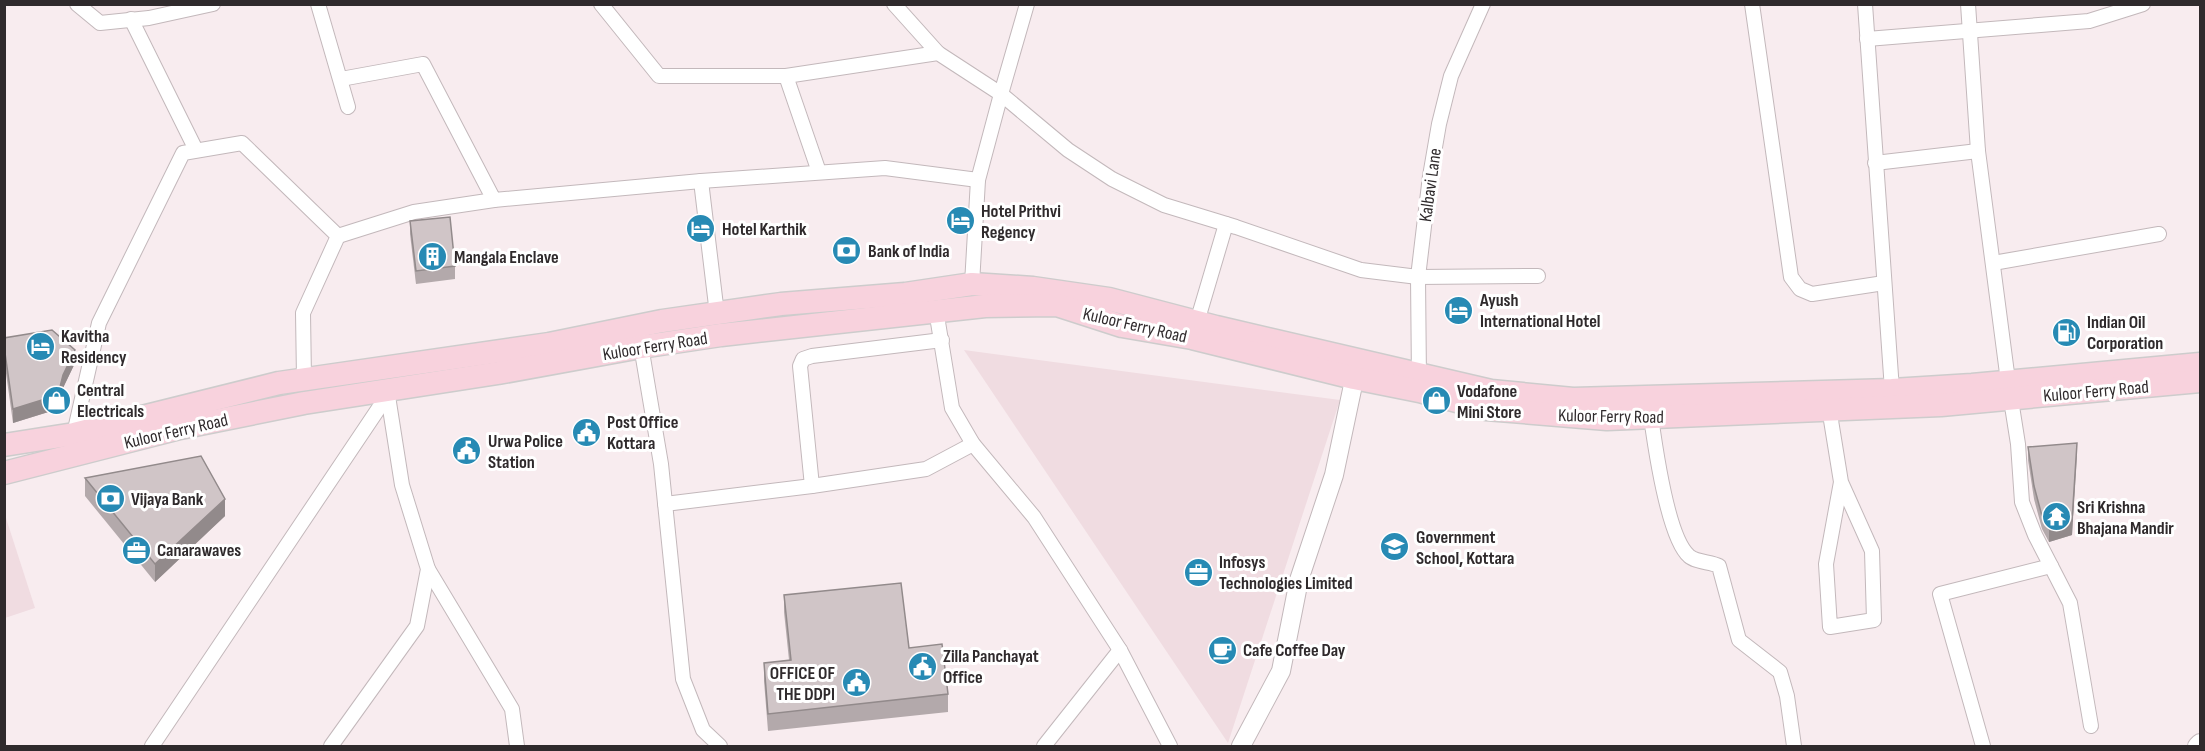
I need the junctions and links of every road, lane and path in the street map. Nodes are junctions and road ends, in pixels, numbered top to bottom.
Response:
1 (77, 4) edge
2 (213, 4) edge
3 (318, 4) edge
4 (601, 4) edge
5 (894, 4) edge
6 (1027, 4) edge
7 (1483, 4) edge
8 (1752, 4) edge
9 (1865, 4) edge
10 (1968, 4) edge
11 (2143, 4) edge
12 (131, 19) junction
13 (1970, 30) junction
14 (1867, 39) junction
15 (938, 53) junction
16 (786, 76) junction
17 (341, 79) junction
18 (1001, 94) junction
19 (348, 107) dead end
20 (195, 150) junction
21 (1978, 151) junction
22 (1875, 163) junction
23 (819, 172) junction
24 (978, 180) junction
25 (701, 181) junction
26 (494, 200) junction
27 (1226, 224) junction
28 (2159, 234) dead end
29 (338, 236) junction
30 (1993, 263) junction
31 (1538, 276) dead end
32 (1418, 277) junction
33 (1884, 283) junction
34 (972, 284) junction
35 (936, 310) junction
36 (717, 314) junction
37 (1197, 322) junction
38 (639, 336) junction
39 (942, 340) junction
40 (2200, 364) edge
41 (1356, 369) junction
42 (304, 379) junction
43 (2200, 381) edge
44 (1419, 383) junction
45 (1892, 390) junction
46 (2010, 390) junction
47 (390, 393) junction
48 (1829, 408) junction
49 (1650, 417) junction
50 (74, 434) junction
51 (974, 444) junction
52 (4, 445) edge
53 (6, 467) edge
54 (1841, 482) junction
55 (812, 486) junction
56 (665, 504) junction
57 (2051, 566) junction
58 (428, 569) junction
59 (1120, 650) junction
60 (2091, 726) dead end
61 (2200, 743) edge
62 (152, 747) edge
63 (331, 747) edge
64 (517, 747) edge
65 (720, 747) edge
66 (1044, 747) edge
67 (1170, 747) edge
68 (1241, 747) edge
69 (1794, 747) edge
70 (1983, 747) edge
71 (2196, 747) edge

1 - 12 street
2 - 12 street
3 - 17 street
4 - 16 street
5 - 15 street
6 - 18 street
7 - 32 street, Kalbavi Lane
8 - 33 street
9 - 14 street
10 - 13 street
11 - 13 street
12 - 20 street
13 - 14 street
13 - 21 street
14 - 22 street
15 - 16 street
15 - 18 street
16 - 23 street
17 - 19 street
17 - 26 street
18 - 24 street
18 - 27 street
20 - 29 street
20 - 50 street
21 - 22 street
21 - 30 street
22 - 33 street
23 - 24 street
23 - 25 street
24 - 34 street
25 - 26 street
25 - 36 street
26 - 29 street
27 - 32 street
27 - 37 street
28 - 30 street
29 - 42 street
30 - 46 street
31 - 32 street
32 - 44 street, Kalbavi Lane
33 - 45 street
34 - 36 main road, Kuloor Ferry Road
34 - 37 main road, Kuloor Ferry Road
35 - 38 main road, Kuloor Ferry Road
35 - 39 street
35 - 41 main road, Kuloor Ferry Road
36 - 38 main road, Kuloor Ferry Road
37 - 41 main road, Kuloor Ferry Road
38 - 42 main road, Kuloor Ferry Road
38 - 47 main road, Kuloor Ferry Road
38 - 56 street
39 - 51 street
39 - 55 street
40 - 46 main road, Kuloor Ferry Road
41 - 44 main road, Kuloor Ferry Road
41 - 68 street
42 - 50 main road, Kuloor Ferry Road
43 - 46 main road, Kuloor Ferry Road
44 - 45 main road, Kuloor Ferry Road
44 - 49 main road, Kuloor Ferry Road
45 - 46 main road, Kuloor Ferry Road
46 - 48 main road, Kuloor Ferry Road
46 - 57 street
47 - 53 main road, Kuloor Ferry Road
47 - 58 street
47 - 62 street
48 - 49 main road, Kuloor Ferry Road
48 - 54 street
49 - 69 street
50 - 52 main road, Kuloor Ferry Road
51 - 55 street
51 - 59 street
54 - 54 street
55 - 56 street
56 - 65 street
57 - 60 street
57 - 70 street
58 - 63 street
58 - 64 street
59 - 66 street
59 - 67 street
61 - 71 street

